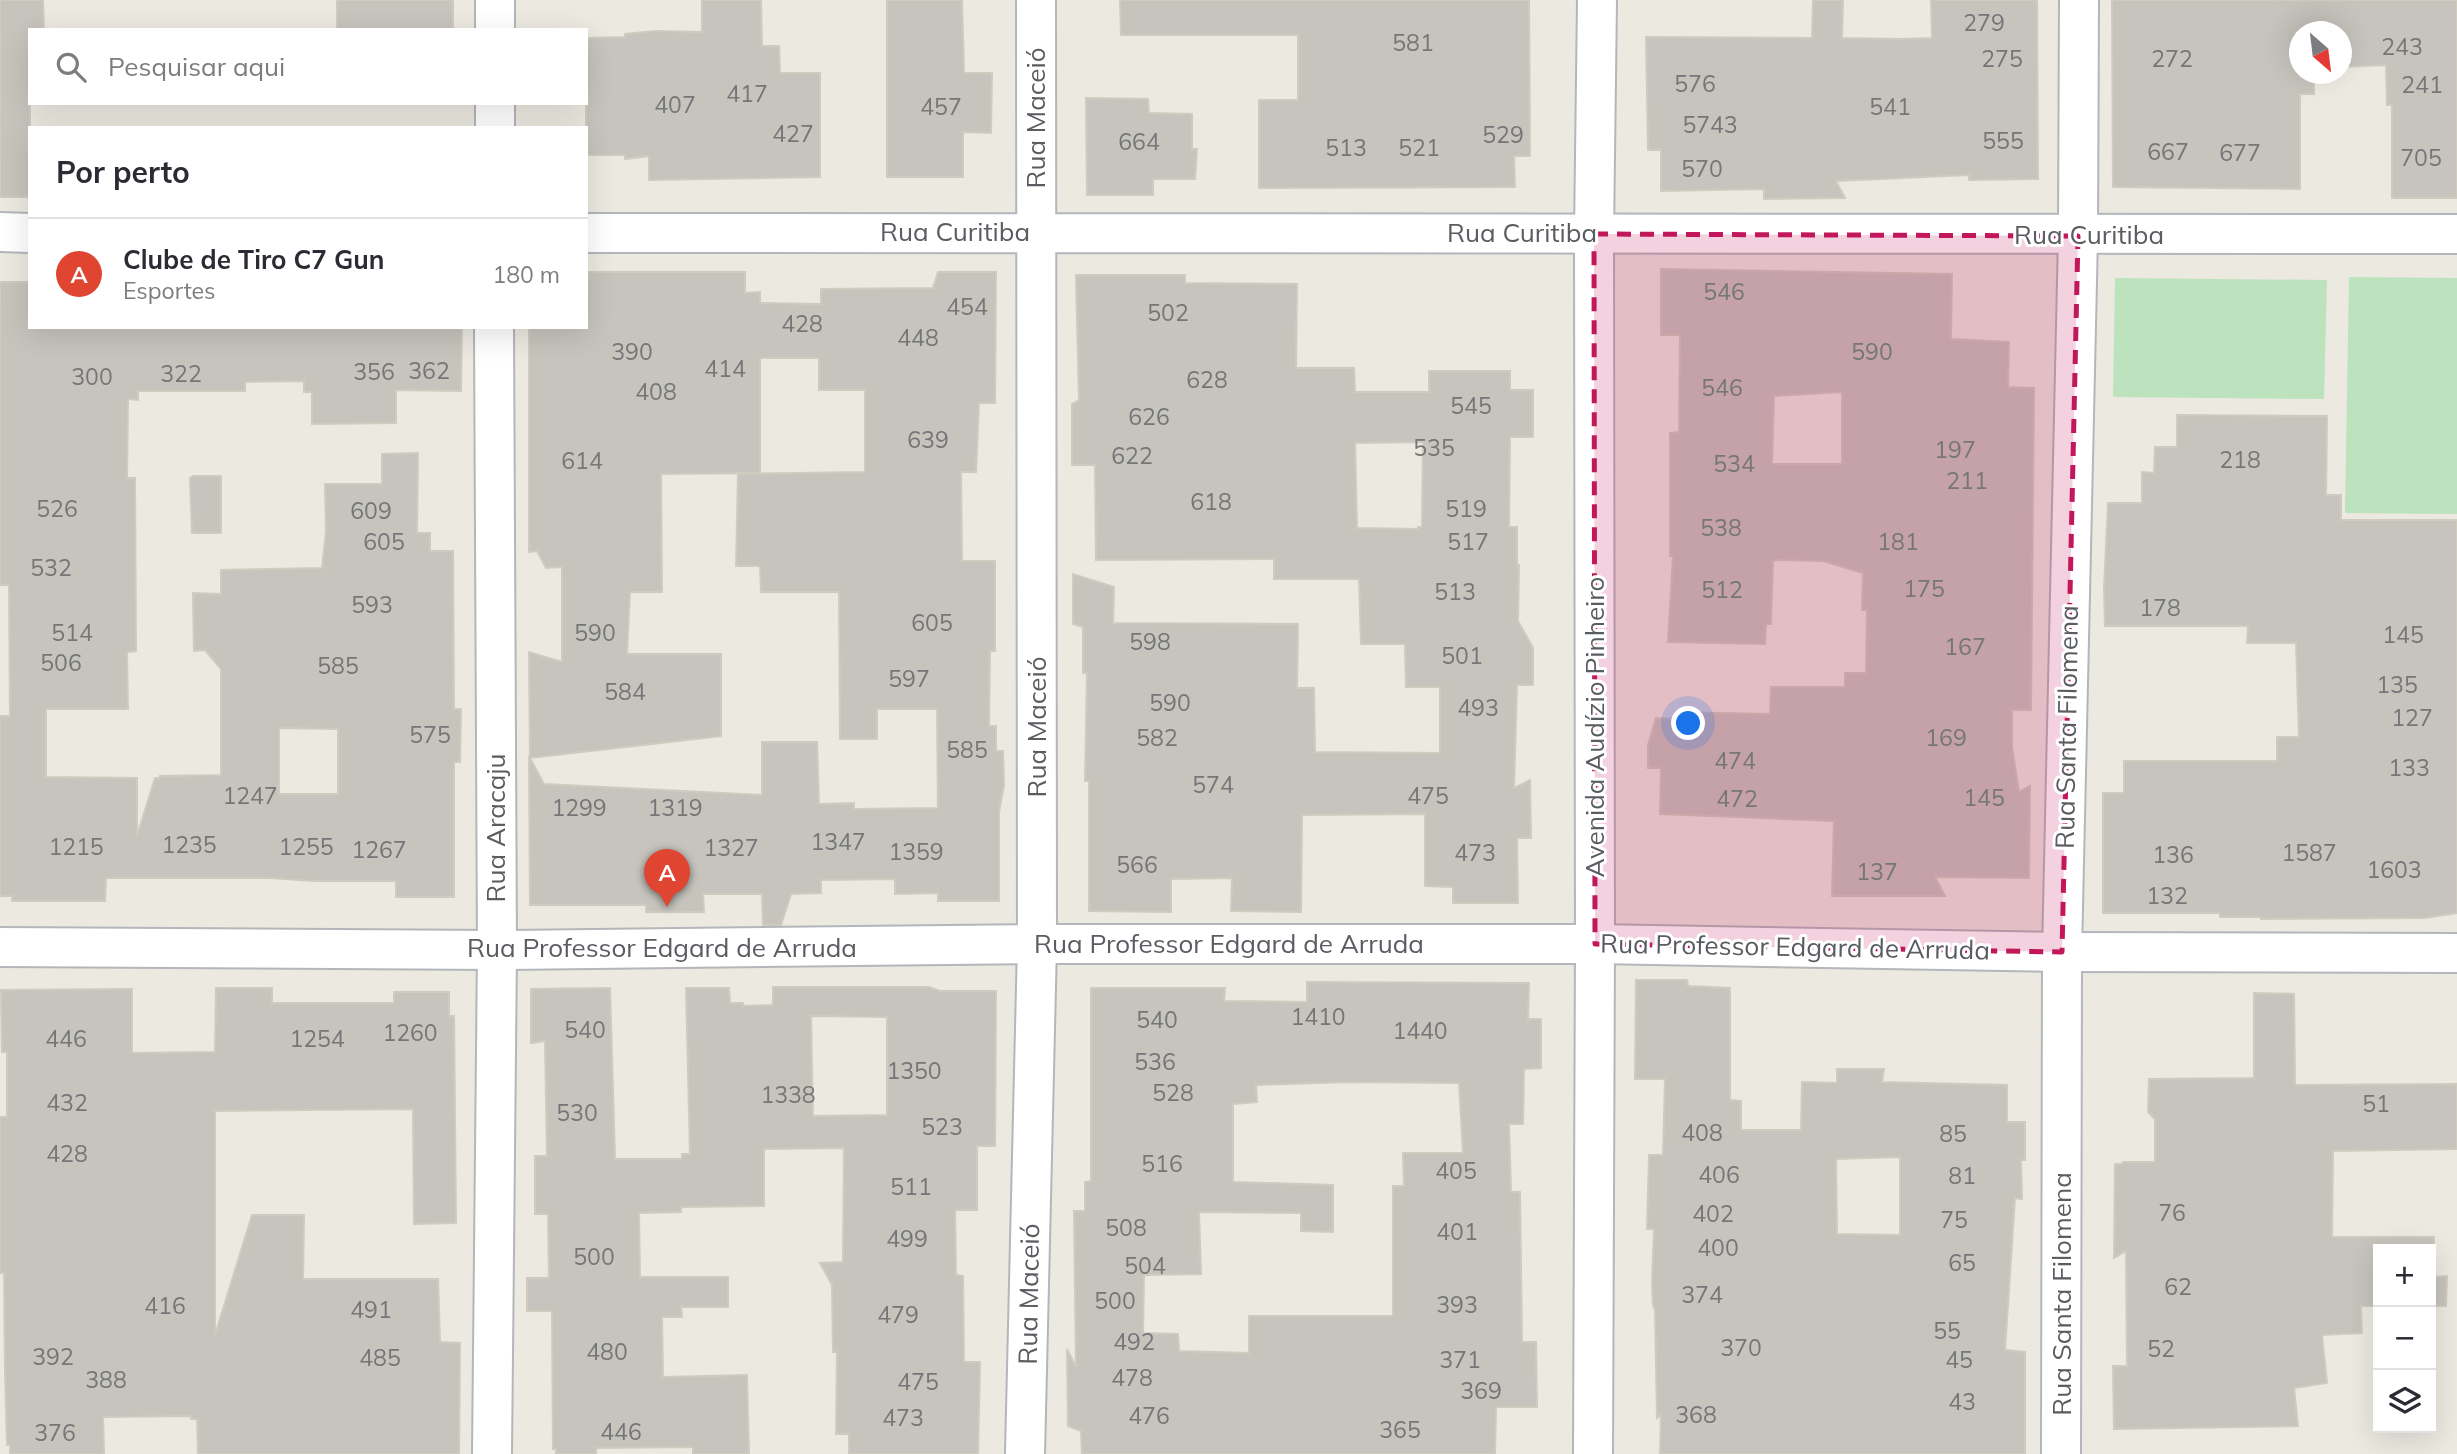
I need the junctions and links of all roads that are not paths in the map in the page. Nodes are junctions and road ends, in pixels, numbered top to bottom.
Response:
1 (495, 0) edge
2 (1036, 0) edge
3 (1597, 0) edge
4 (2079, 0) edge
5 (495, 28) edge
6 (495, 105) edge
7 (495, 126) edge
8 (0, 232) edge
9 (1036, 232) junction
10 (28, 233) edge
11 (588, 233) edge
12 (1594, 234) junction
13 (2457, 234) edge
14 (2078, 236) junction
15 (494, 329) edge
16 (1037, 944) junction
17 (1595, 944) junction
18 (0, 947) edge
19 (497, 950) junction
20 (2062, 952) junction
21 (2457, 953) edge
22 (492, 1454) edge
23 (1025, 1454) edge
24 (1593, 1454) edge
25 (2061, 1454) edge

1 - 5 street
2 - 9 street, Rua Maceió
3 - 12 street, Avenida Audízio Pinheiro
4 - 14 street, Rua Santa Filomena
6 - 7 street
8 - 10 street
9 - 11 street, Rua Curitiba
9 - 12 street, Rua Curitiba
9 - 16 street, Rua Maceió
12 - 14 street, Rua Curitiba
12 - 17 street, Avenida Audízio Pinheiro
13 - 14 street, Rua Curitiba
14 - 20 street, Rua Santa Filomena
15 - 19 street, Rua Aracaju
16 - 17 street, Rua Professor Edgard de Arruda
16 - 19 street, Rua Professor Edgard de Arruda
16 - 23 street, Rua Maceió
17 - 20 street, Rua Professor Edgard de Arruda
17 - 24 street, Avenida Audízio Pinheiro
18 - 19 street, Rua Professor Edgard de Arruda
19 - 22 street, Rua Aracaju
20 - 21 street, Rua Professor Edgard de Arruda
20 - 25 street, Rua Santa Filomena

